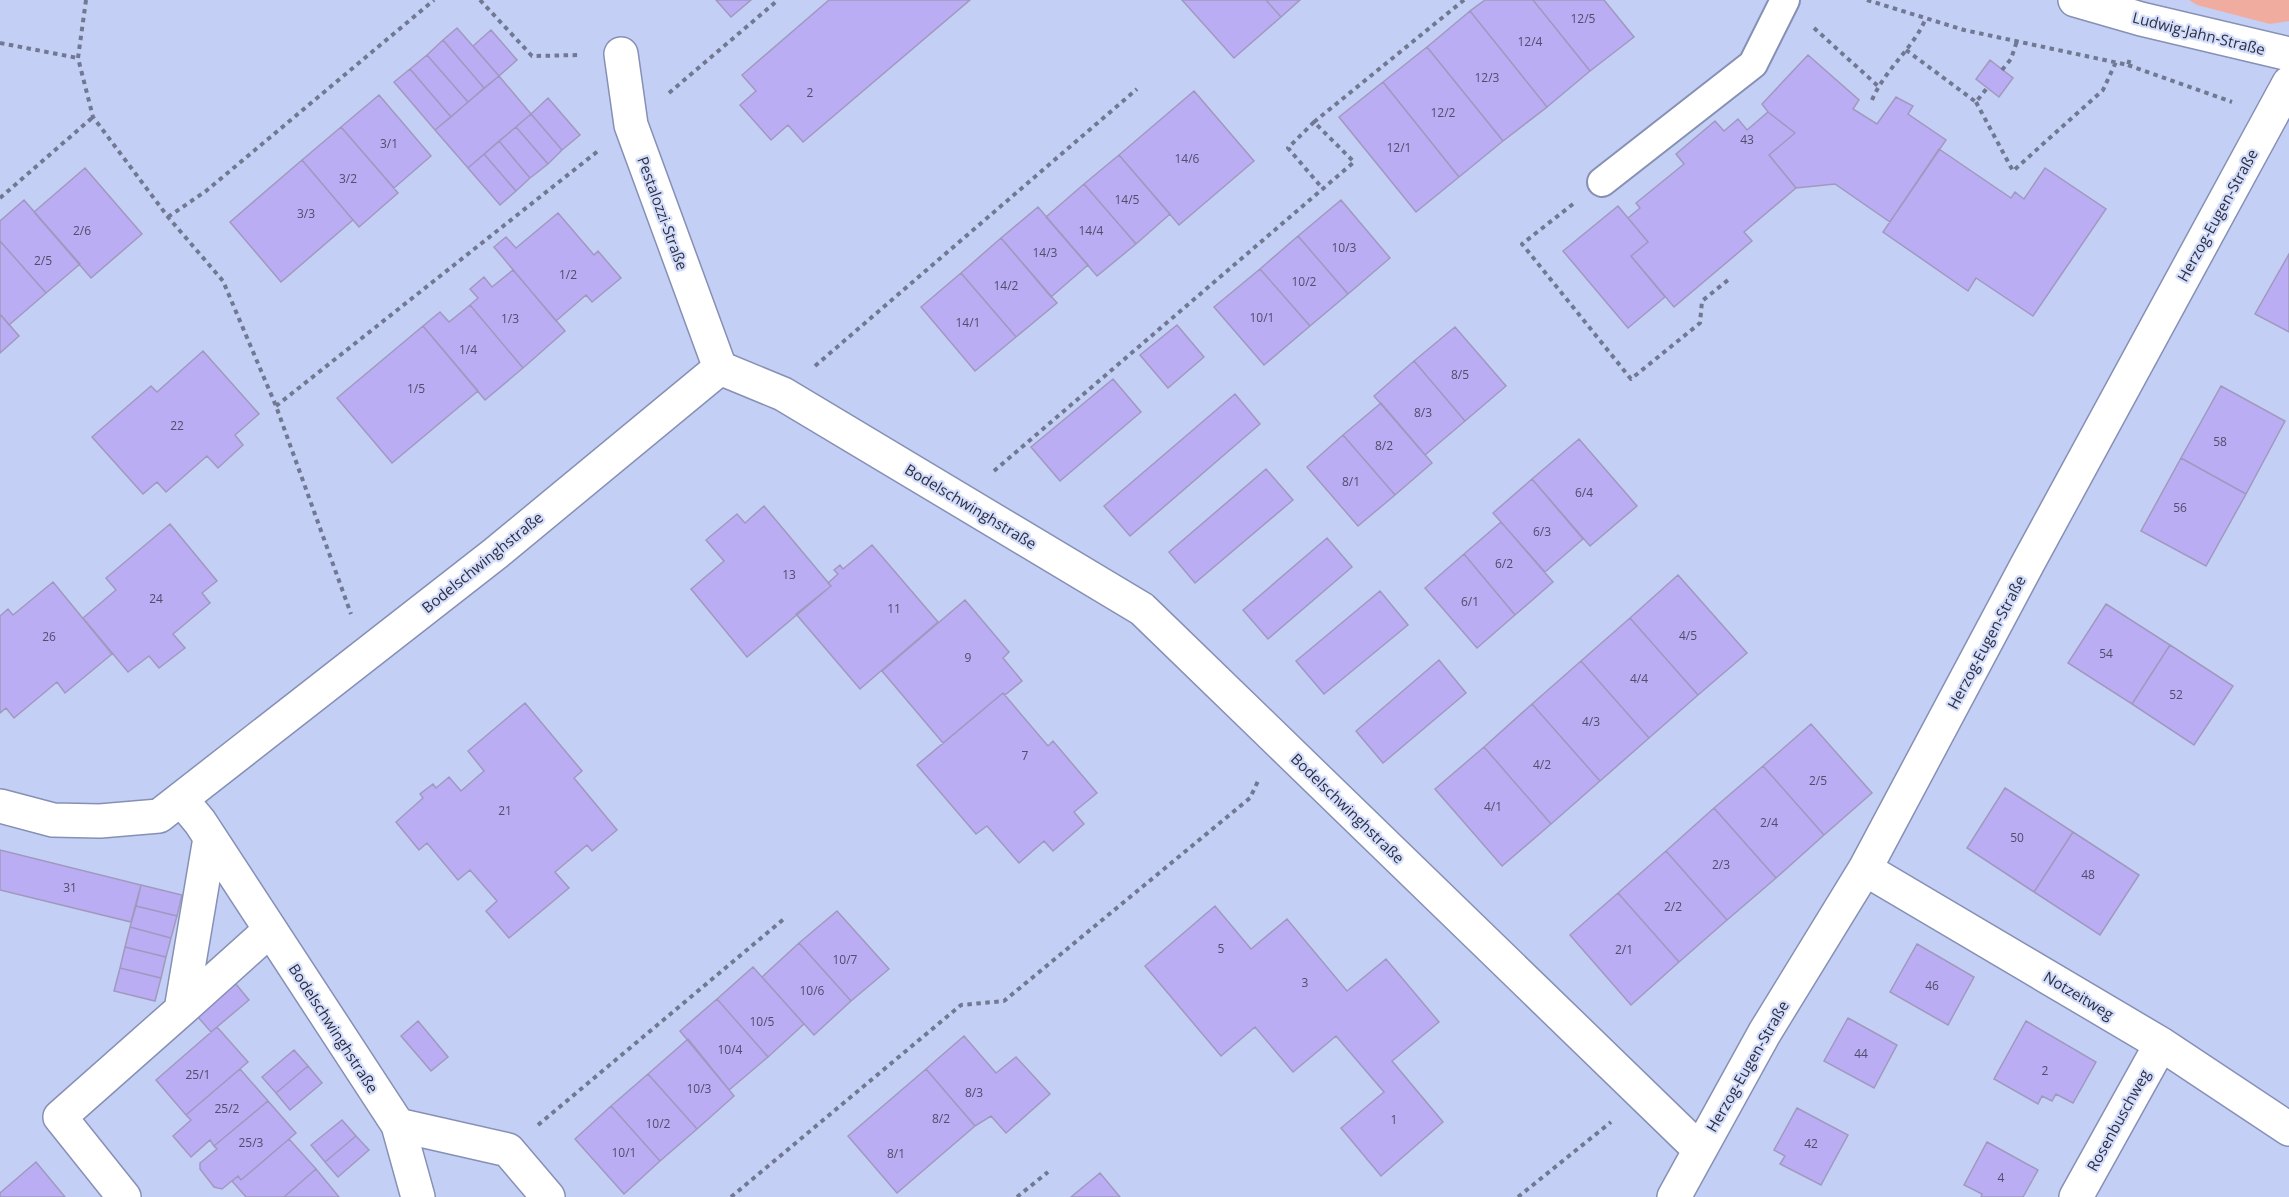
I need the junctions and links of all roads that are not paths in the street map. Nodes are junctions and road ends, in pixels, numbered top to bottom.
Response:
1 (2075, 0) edge
2 (1784, 1) edge
3 (621, 54) road end
4 (2289, 54) edge
5 (2289, 83) edge
6 (1602, 182) road end
7 (720, 368) junction
8 (181, 799) junction
9 (0, 806) edge
10 (210, 838) junction
11 (1865, 869) junction
12 (270, 930) junction
13 (181, 1010) junction
14 (2161, 1044) junction
15 (398, 1125) junction
16 (2289, 1128) edge
17 (1700, 1150) junction
18 (124, 1197) edge
19 (418, 1197) edge
20 (548, 1197) edge
21 (1674, 1197) edge
22 (2076, 1197) edge

1 - 4 street, Ludwig-Jahn-Straße
2 - 6 lane
3 - 7 street, Pestalozzi-Straße
5 - 11 street, Herzog-Eugen-Straße
7 - 8 street, Bodelschwinghstraße
7 - 17 street, Bodelschwinghstraße
8 - 9 street, Bodelschwinghstraße
8 - 10 street, Bodelschwinghstraße
10 - 12 street, Bodelschwinghstraße
10 - 13 street
11 - 14 street, Notzeitweg
11 - 17 street, Herzog-Eugen-Straße
12 - 13 street
12 - 15 street, Bodelschwinghstraße
13 - 18 street
14 - 16 street, Notzeitweg
14 - 22 street, Rosenbuschweg
15 - 19 street, Bodelschwinghstraße
15 - 20 street
17 - 21 street, Herzog-Eugen-Straße

